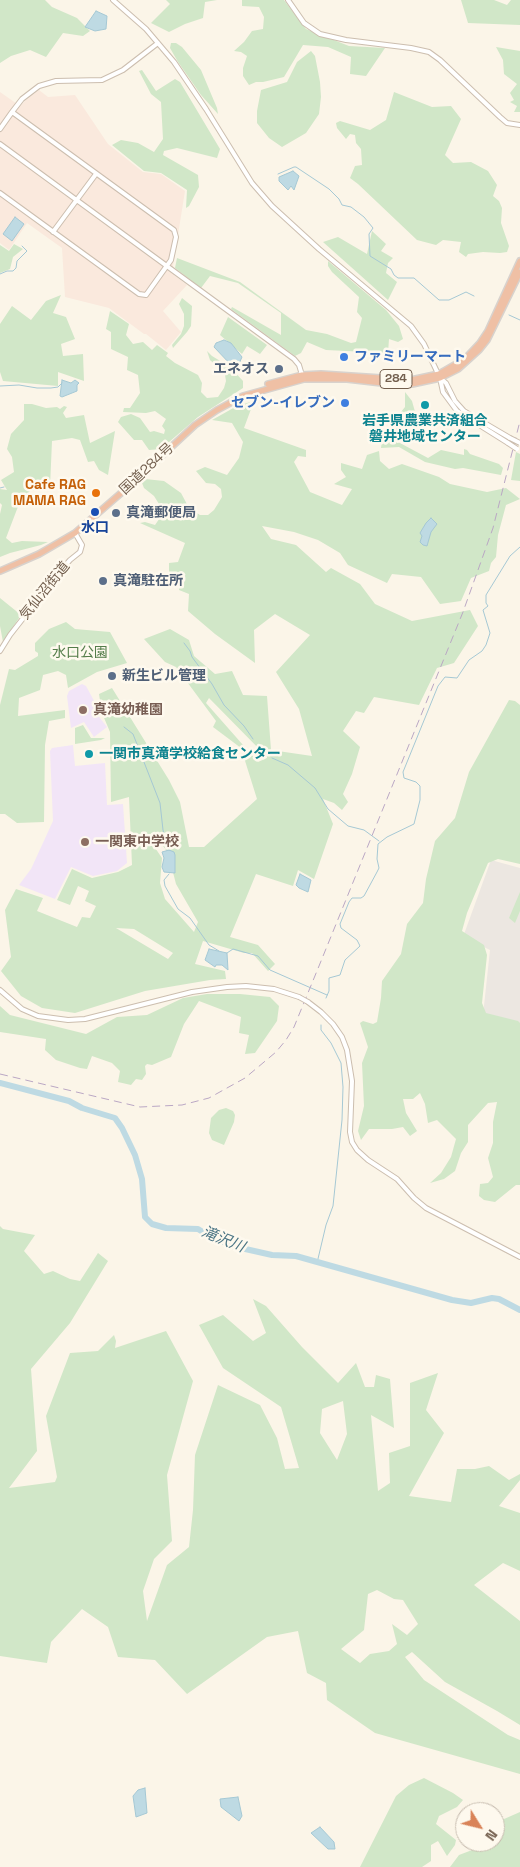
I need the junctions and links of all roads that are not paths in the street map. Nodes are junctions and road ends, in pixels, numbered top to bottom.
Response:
1 (113, 0) edge
2 (288, 0) edge
3 (158, 43) junction
4 (12, 112) junction
5 (520, 126) edge
6 (0, 130) edge
7 (0, 144) edge
8 (96, 174) junction
9 (0, 193) edge
10 (76, 200) junction
11 (53, 232) junction
12 (520, 261) edge
13 (167, 267) junction
14 (520, 272) edge
15 (439, 376) junction
16 (303, 377) junction
17 (520, 443) edge
18 (519, 449) edge
19 (75, 533) junction
20 (0, 571) edge
21 (0, 651) edge
22 (0, 990) edge
23 (520, 1257) edge

1 - 3 street
2 - 5 street
3 - 4 street
3 - 15 street
4 - 6 street
4 - 8 street
7 - 10 street
8 - 10 street
8 - 13 street
9 - 11 street
10 - 11 street
10 - 13 street
11 - 13 street
12 - 15 highway, 国道284号 / 284
13 - 16 street
14 - 15 highway, 国道284号 / 284
15 - 16 highway, 国道284号 / 284
15 - 17 street, bridge
15 - 18 street, bridge
16 - 19 highway, 国道284号 / 284
19 - 20 highway, 国道284号 / 284
19 - 21 street, 気仙沼街道
22 - 23 street, bridge

